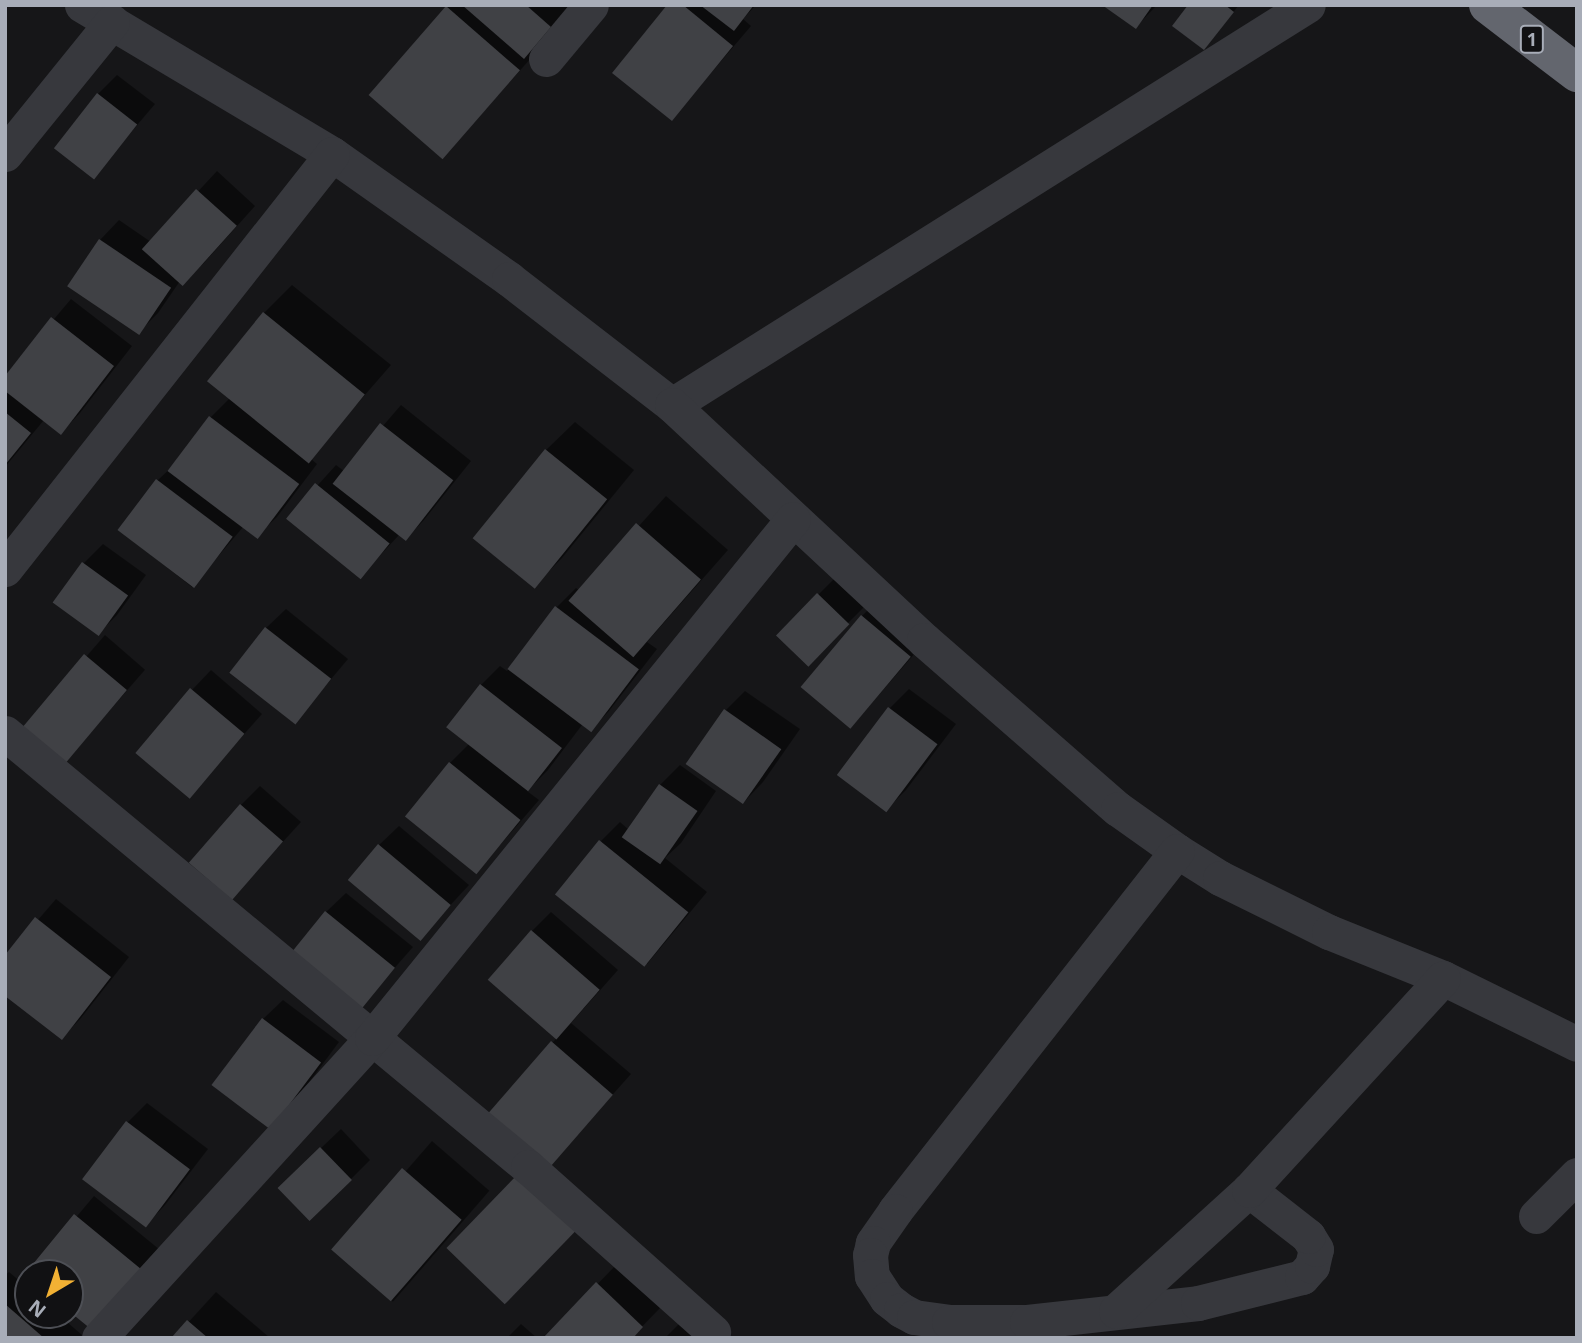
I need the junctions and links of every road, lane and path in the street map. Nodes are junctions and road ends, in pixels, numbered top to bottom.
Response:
1 (591, 5) edge
2 (1308, 5) edge
3 (1488, 5) edge
4 (97, 13) edge
5 (547, 59) dead end
6 (1577, 73) edge
7 (5, 154) edge
8 (332, 154) junction
9 (672, 405) junction
10 (793, 519) junction
11 (5, 569) edge
12 (5, 733) edge
13 (1177, 850) junction
14 (1443, 978) junction
15 (372, 1038) junction
16 (1577, 1044) edge
17 (1577, 1175) edge
18 (1249, 1190) junction
19 (1536, 1216) dead end
20 (1116, 1311) junction
21 (713, 1332) dead end
22 (99, 1338) edge

1 - 5 street
2 - 9 street
3 - 6 highway, 1
4 - 7 street
4 - 8 street
8 - 9 street
8 - 11 street
9 - 10 street
10 - 13 street
10 - 15 street
12 - 15 street
13 - 14 street
13 - 20 street
14 - 16 street
14 - 18 street
15 - 21 street
15 - 22 street
17 - 19 street
18 - 20 street
18 - 20 street

